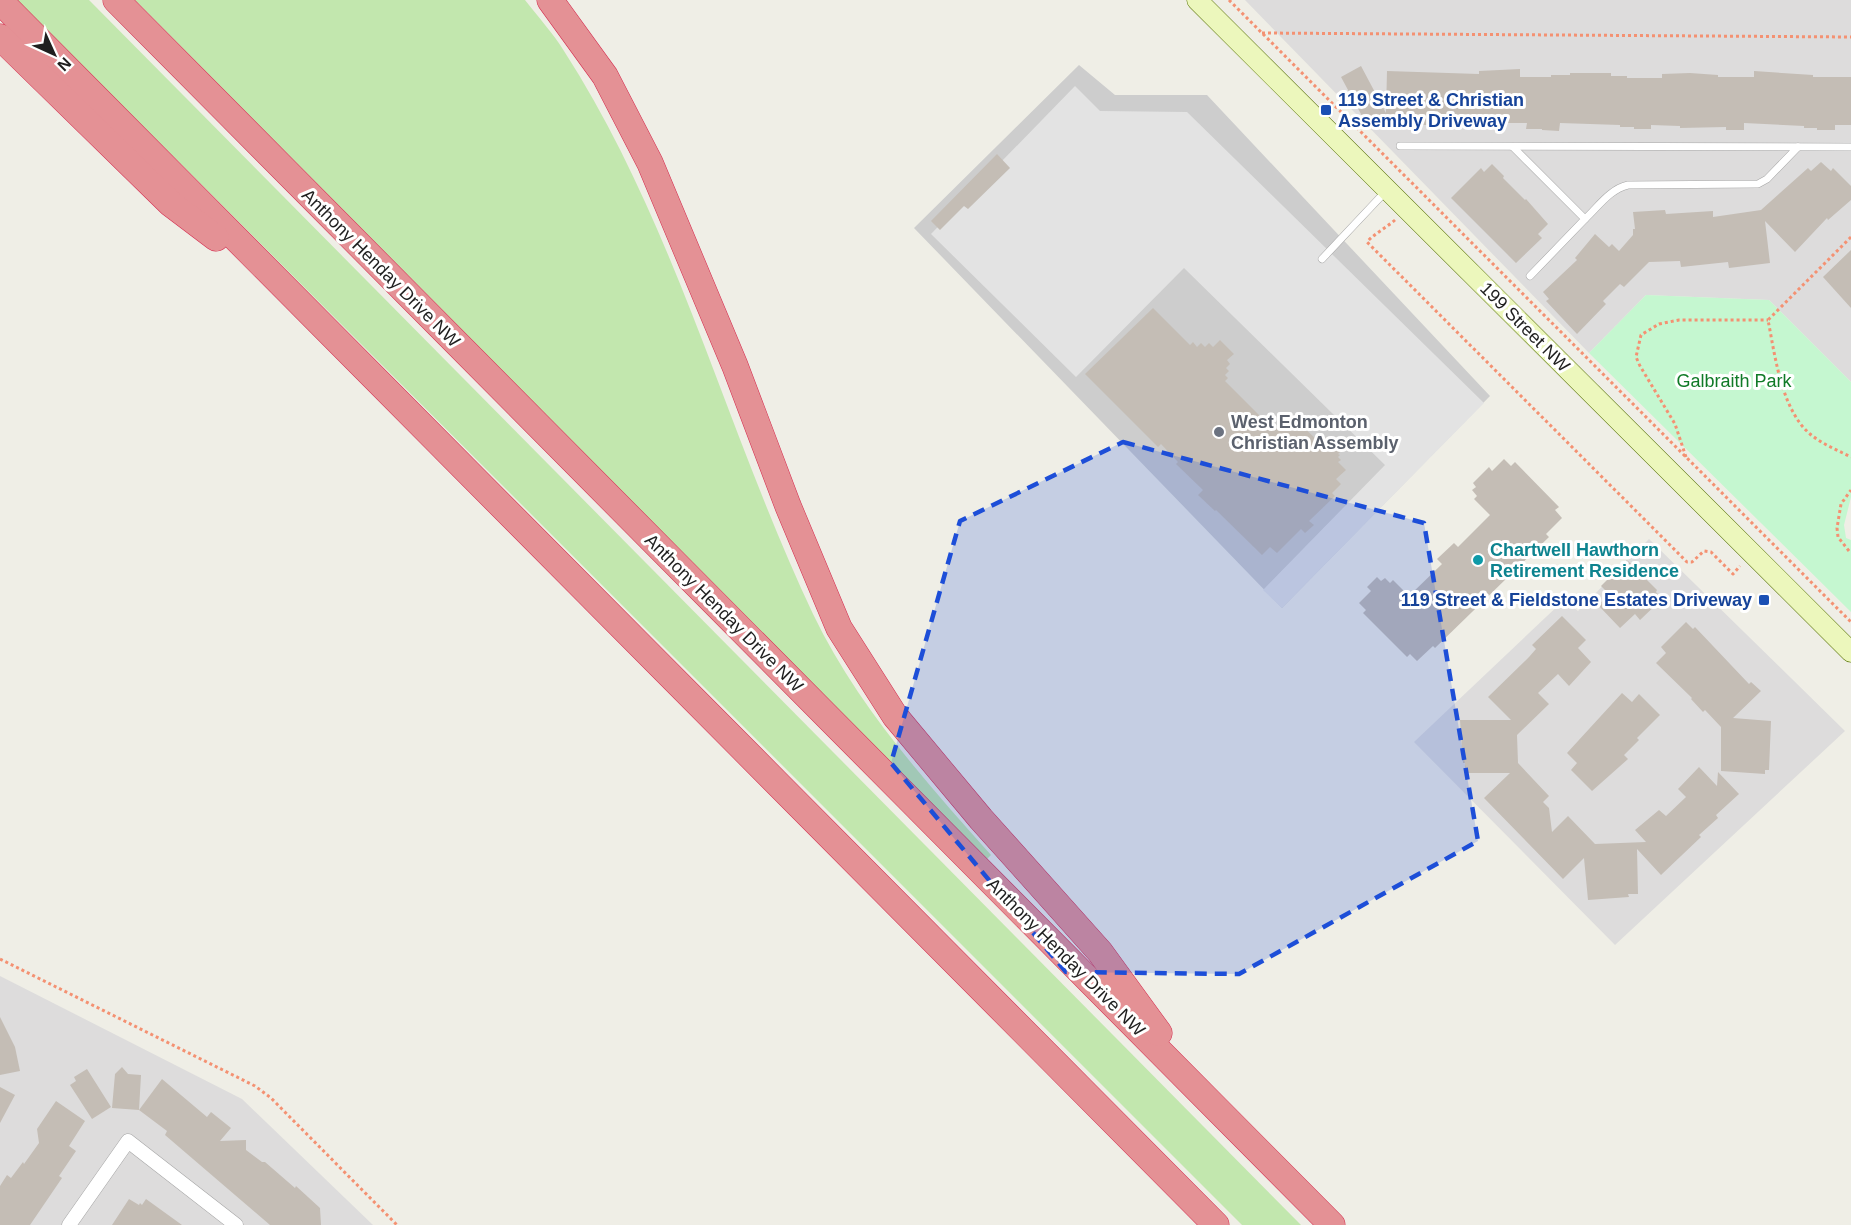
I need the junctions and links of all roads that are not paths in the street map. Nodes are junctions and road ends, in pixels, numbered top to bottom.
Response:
1 (116, 0) edge
2 (550, 0) edge
3 (0, 1) edge
4 (1198, 1) edge
5 (0, 37) edge
6 (1400, 146) dead end
7 (1513, 147) junction
8 (1798, 147) junction
9 (1850, 148) edge
10 (1388, 190) junction
11 (1586, 219) junction
12 (1322, 259) dead end
13 (1530, 276) dead end
14 (286, 290) junction
15 (1851, 652) edge
16 (1209, 1101) junction
17 (69, 1225) edge
18 (236, 1225) edge
19 (1216, 1225) edge
20 (1332, 1225) edge

1 - 16 highway, Anthony Henday Drive NW
2 - 16 highway
3 - 14 highway
4 - 10 main road, 199 Street NW
5 - 14 highway
6 - 7 lane
7 - 8 lane
7 - 11 lane
8 - 9 lane
8 - 11 lane
10 - 12 lane
10 - 15 main road, 199 Street NW
11 - 13 lane
14 - 19 highway
16 - 20 highway, Anthony Henday Drive NW
17 - 18 street

